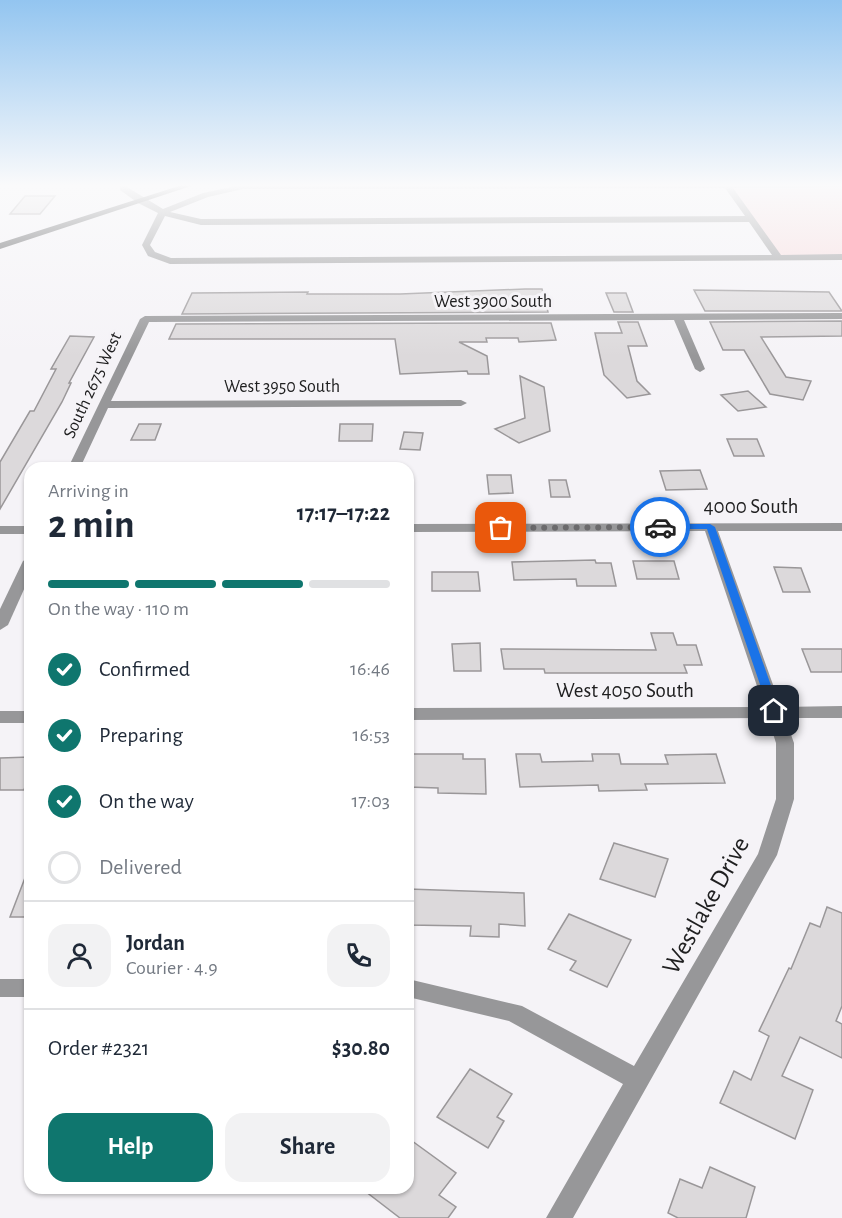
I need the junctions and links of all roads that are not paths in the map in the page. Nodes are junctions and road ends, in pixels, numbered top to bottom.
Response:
1 (148, 242) edge
2 (768, 242) edge
3 (778, 257) junction
4 (842, 257) edge
5 (842, 316) edge
6 (678, 317) junction
7 (145, 319) joint
8 (700, 369) dead end
9 (461, 403) dead end
10 (104, 405) junction
11 (77, 462) edge
12 (842, 526) edge
13 (710, 527) junction
14 (414, 528) edge
15 (0, 530) edge
16 (24, 530) edge
17 (24, 574) edge
18 (0, 625) edge
19 (774, 711) junction
20 (842, 712) edge
21 (414, 714) edge
22 (0, 717) edge
23 (24, 717) edge
24 (0, 988) edge
25 (24, 988) edge
26 (414, 989) edge
27 (638, 1080) junction
28 (559, 1218) edge

1 - 3 street
2 - 3 street
3 - 4 street
5 - 6 street, West 3900 South
6 - 7 street, West 3900 South
6 - 8 street
7 - 10 street, South 2675 West
9 - 10 street, West 3950 South
10 - 11 street, South 2675 West
12 - 13 street, 4000 South
13 - 14 street, 4000 South
13 - 19 street, Westlake Drive
15 - 16 street
17 - 18 street
19 - 20 street, West 4050 South
19 - 21 street, West 4050 South
19 - 27 street, Westlake Drive
22 - 23 street
24 - 25 street
26 - 27 street
27 - 28 street, Westlake Drive

